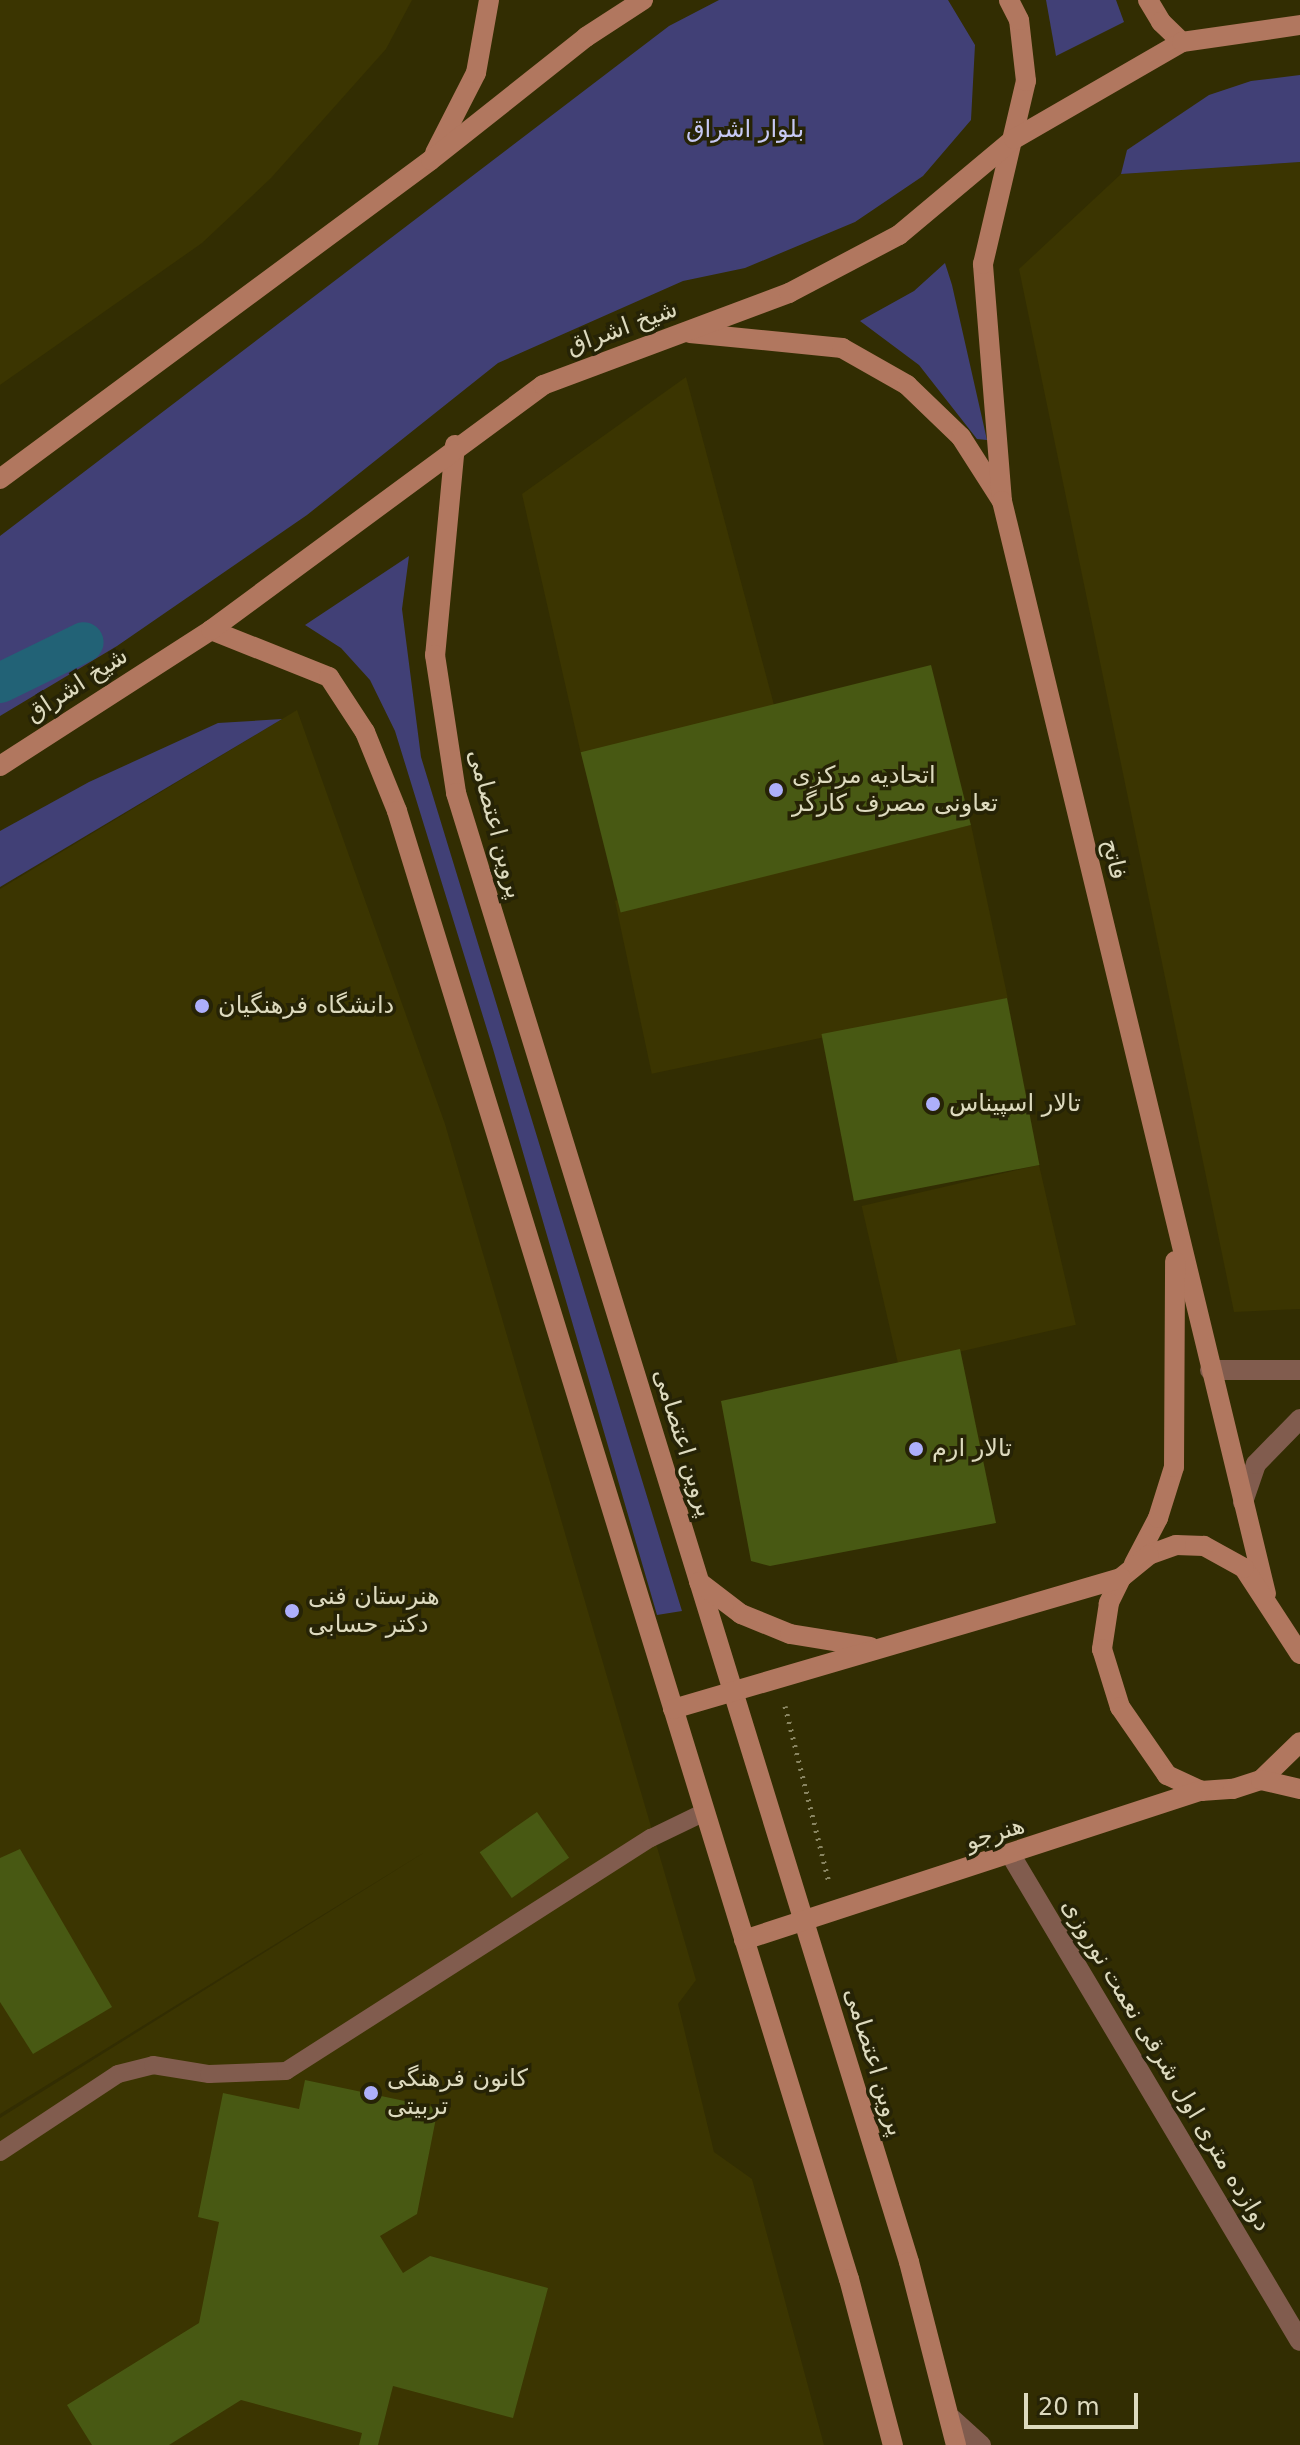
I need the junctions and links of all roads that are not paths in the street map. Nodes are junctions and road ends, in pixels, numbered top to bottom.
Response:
1 (489, 0) edge
2 (643, 0) edge
3 (1009, 0) edge
4 (1148, 0) edge
5 (1300, 25) edge
6 (1182, 42) junction
7 (1014, 139) junction
8 (431, 160) junction
9 (686, 333) junction
10 (455, 445) junction
11 (0, 479) edge
12 (1002, 501) junction
13 (211, 630) junction
14 (0, 766) edge
15 (1175, 1229) junction
16 (1210, 1370) junction
17 (1300, 1370) edge
18 (1300, 1419) edge
19 (1243, 1502) junction
20 (1127, 1571) junction
21 (699, 1582) junction
22 (1266, 1594) junction
23 (877, 1648) junction
24 (1300, 1654) edge
25 (732, 1689) junction
26 (673, 1709) junction
27 (1300, 1742) edge
28 (1261, 1780) junction
29 (1300, 1789) edge
30 (1201, 1791) junction
31 (705, 1812) junction
32 (1012, 1857) junction
33 (803, 1921) junction
34 (744, 1940) junction
35 (0, 2152) edge
36 (1300, 2341) edge
37 (952, 2419) junction
38 (893, 2445) edge
39 (956, 2445) edge
40 (981, 2445) edge

1 - 8 main road
2 - 8 main road
3 - 7 main road
4 - 6 main road
5 - 6 main road, شیخ اشراق
6 - 7 main road, شیخ اشراق
7 - 9 main road, شیخ اشراق
7 - 12 main road
8 - 11 main road
9 - 10 main road, شیخ اشراق
9 - 12 main road
10 - 13 main road, شیخ اشراق
10 - 21 main road, پروین اعتصامی
12 - 15 main road, فاتح
13 - 14 main road, شیخ اشراق
13 - 26 main road
15 - 16 main road
15 - 20 main road
16 - 17 street
16 - 19 main road
18 - 19 street
19 - 22 main road
20 - 22 main road
20 - 23 main road
20 - 30 main road
21 - 23 main road
21 - 25 main road, پروین اعتصامی
22 - 24 main road
23 - 25 main road
25 - 26 main road
25 - 33 main road, پروین اعتصامی
26 - 31 main road
27 - 28 main road
28 - 29 main road
28 - 30 main road, هنرجو
30 - 32 main road, هنرجو
31 - 34 main road
31 - 35 lane
32 - 33 main road, هنرجو
32 - 36 street, دوازده متری اول شرقی نعمت نوروزی
33 - 34 main road, هنرجو
33 - 37 main road, پروین اعتصامی
34 - 38 main road
37 - 39 main road, پروین اعتصامی
37 - 40 street

